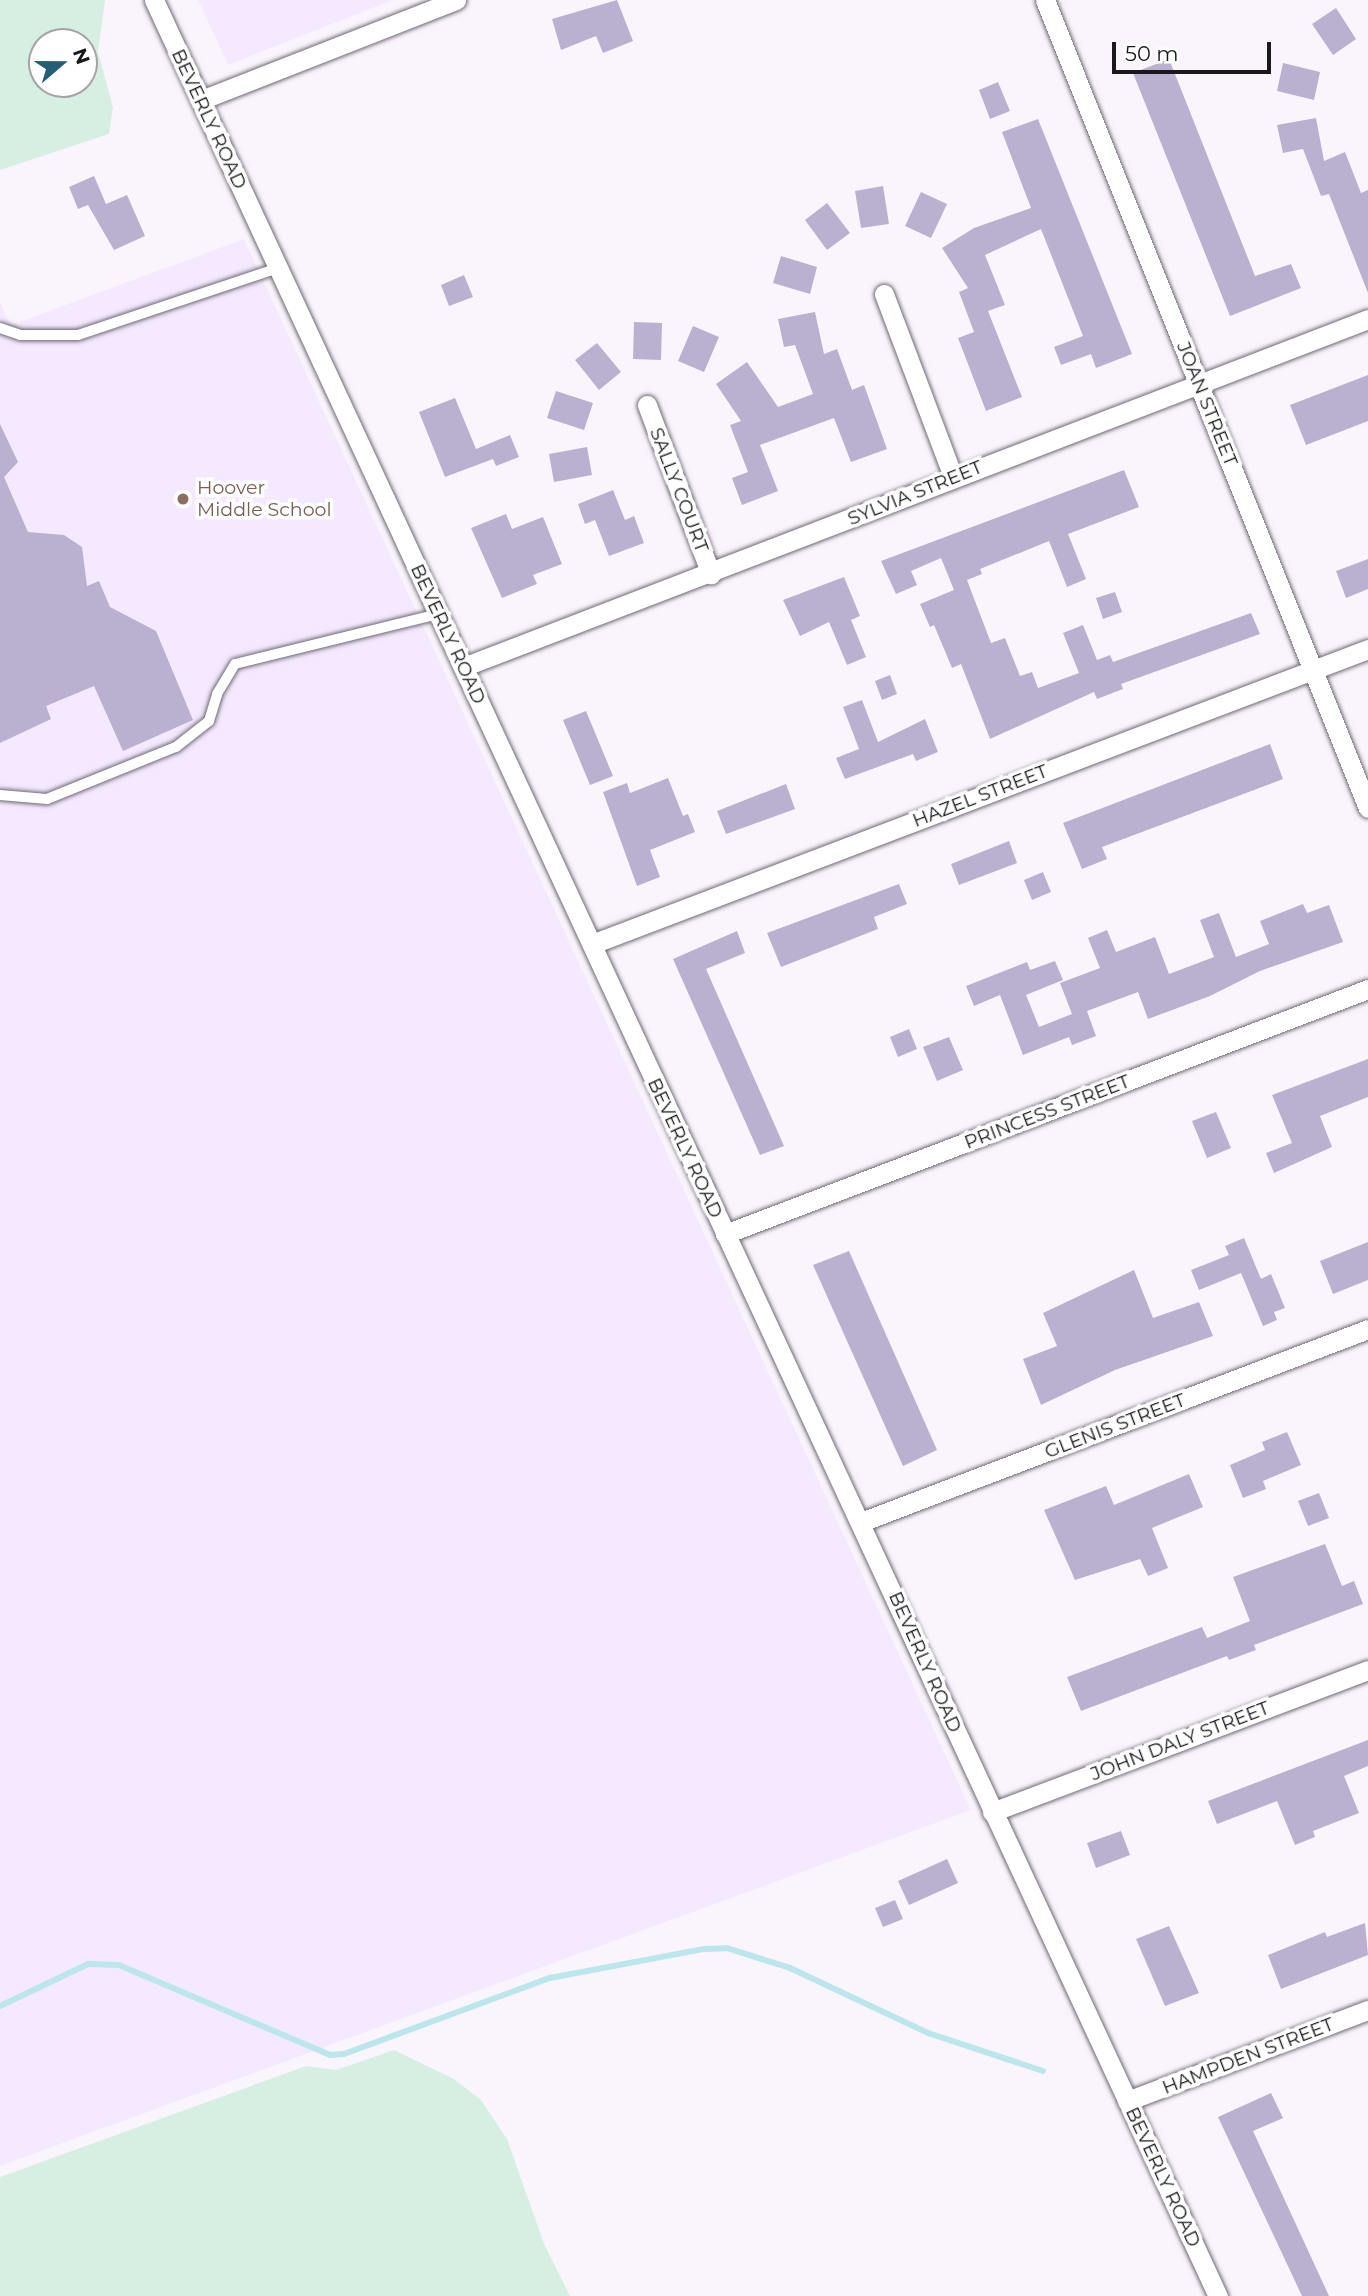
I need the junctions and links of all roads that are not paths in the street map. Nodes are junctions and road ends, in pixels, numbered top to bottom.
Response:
1 (154, 0) edge
2 (456, 0) edge
3 (1045, 0) edge
4 (201, 100) junction
5 (278, 268) junction
6 (884, 294) dead end
7 (1368, 319) edge
8 (0, 328) edge
9 (1199, 384) junction
10 (647, 405) dead end
11 (953, 477) junction
12 (711, 574) junction
13 (438, 614) junction
14 (1368, 649) edge
15 (463, 667) junction
16 (1312, 670) junction
17 (0, 795) edge
18 (1368, 808) edge
19 (592, 944) junction
20 (1368, 989) edge
21 (725, 1234) junction
22 (1368, 1329) edge
23 (861, 1522) junction
24 (1368, 1670) edge
25 (992, 1812) junction
26 (1368, 2011) edge
27 (1127, 2101) junction
28 (1218, 2296) edge

1 - 4 street, BEVERLY ROAD
2 - 4 street
3 - 9 street, JOAN STREET
4 - 5 street, BEVERLY ROAD
5 - 8 lane
5 - 13 street, BEVERLY ROAD
6 - 11 street
7 - 9 street, SYLVIA STREET
9 - 11 street, SYLVIA STREET
9 - 16 street, JOAN STREET
10 - 12 street, SALLY COURT
11 - 12 street, SYLVIA STREET
12 - 15 street, SYLVIA STREET
13 - 15 street, BEVERLY ROAD
13 - 17 lane
14 - 16 street, HAZEL STREET
15 - 19 street, BEVERLY ROAD
16 - 18 street, JOAN STREET
16 - 19 street, HAZEL STREET
19 - 21 street, BEVERLY ROAD
20 - 21 street, PRINCESS STREET
21 - 23 street, BEVERLY ROAD
22 - 23 street, GLENIS STREET
23 - 25 street, BEVERLY ROAD
24 - 25 street, JOHN DALY STREET
25 - 27 street, BEVERLY ROAD
26 - 27 street, HAMPDEN STREET
27 - 28 street, BEVERLY ROAD

